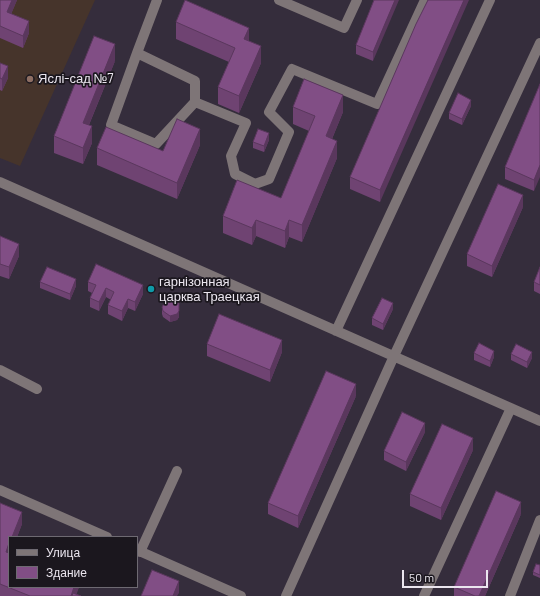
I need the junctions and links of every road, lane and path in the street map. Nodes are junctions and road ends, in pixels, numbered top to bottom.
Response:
1 (157, 0) edge
2 (279, 0) edge
3 (357, 0) edge
4 (425, 0) edge
5 (490, 0) edge
6 (540, 43) edge
7 (137, 53) junction
8 (196, 102) junction
9 (0, 182) edge
10 (336, 330) junction
11 (394, 356) junction
12 (0, 370) edge
13 (37, 389) dead end
14 (511, 408) junction
15 (540, 420) edge
16 (177, 471) dead end
17 (0, 490) edge
18 (540, 520) edge
19 (105, 536) edge
20 (139, 551) edge
21 (241, 596) edge
22 (286, 596) edge
23 (424, 596) edge
24 (510, 596) edge

1 - 7 lane
2 - 3 lane
4 - 8 lane
5 - 10 lane
6 - 11 lane
7 - 8 lane
7 - 8 lane
9 - 10 lane
10 - 11 lane
11 - 14 lane
11 - 22 lane
12 - 13 lane
14 - 15 lane
14 - 23 lane
16 - 20 lane
17 - 19 lane
18 - 24 lane
20 - 21 lane

